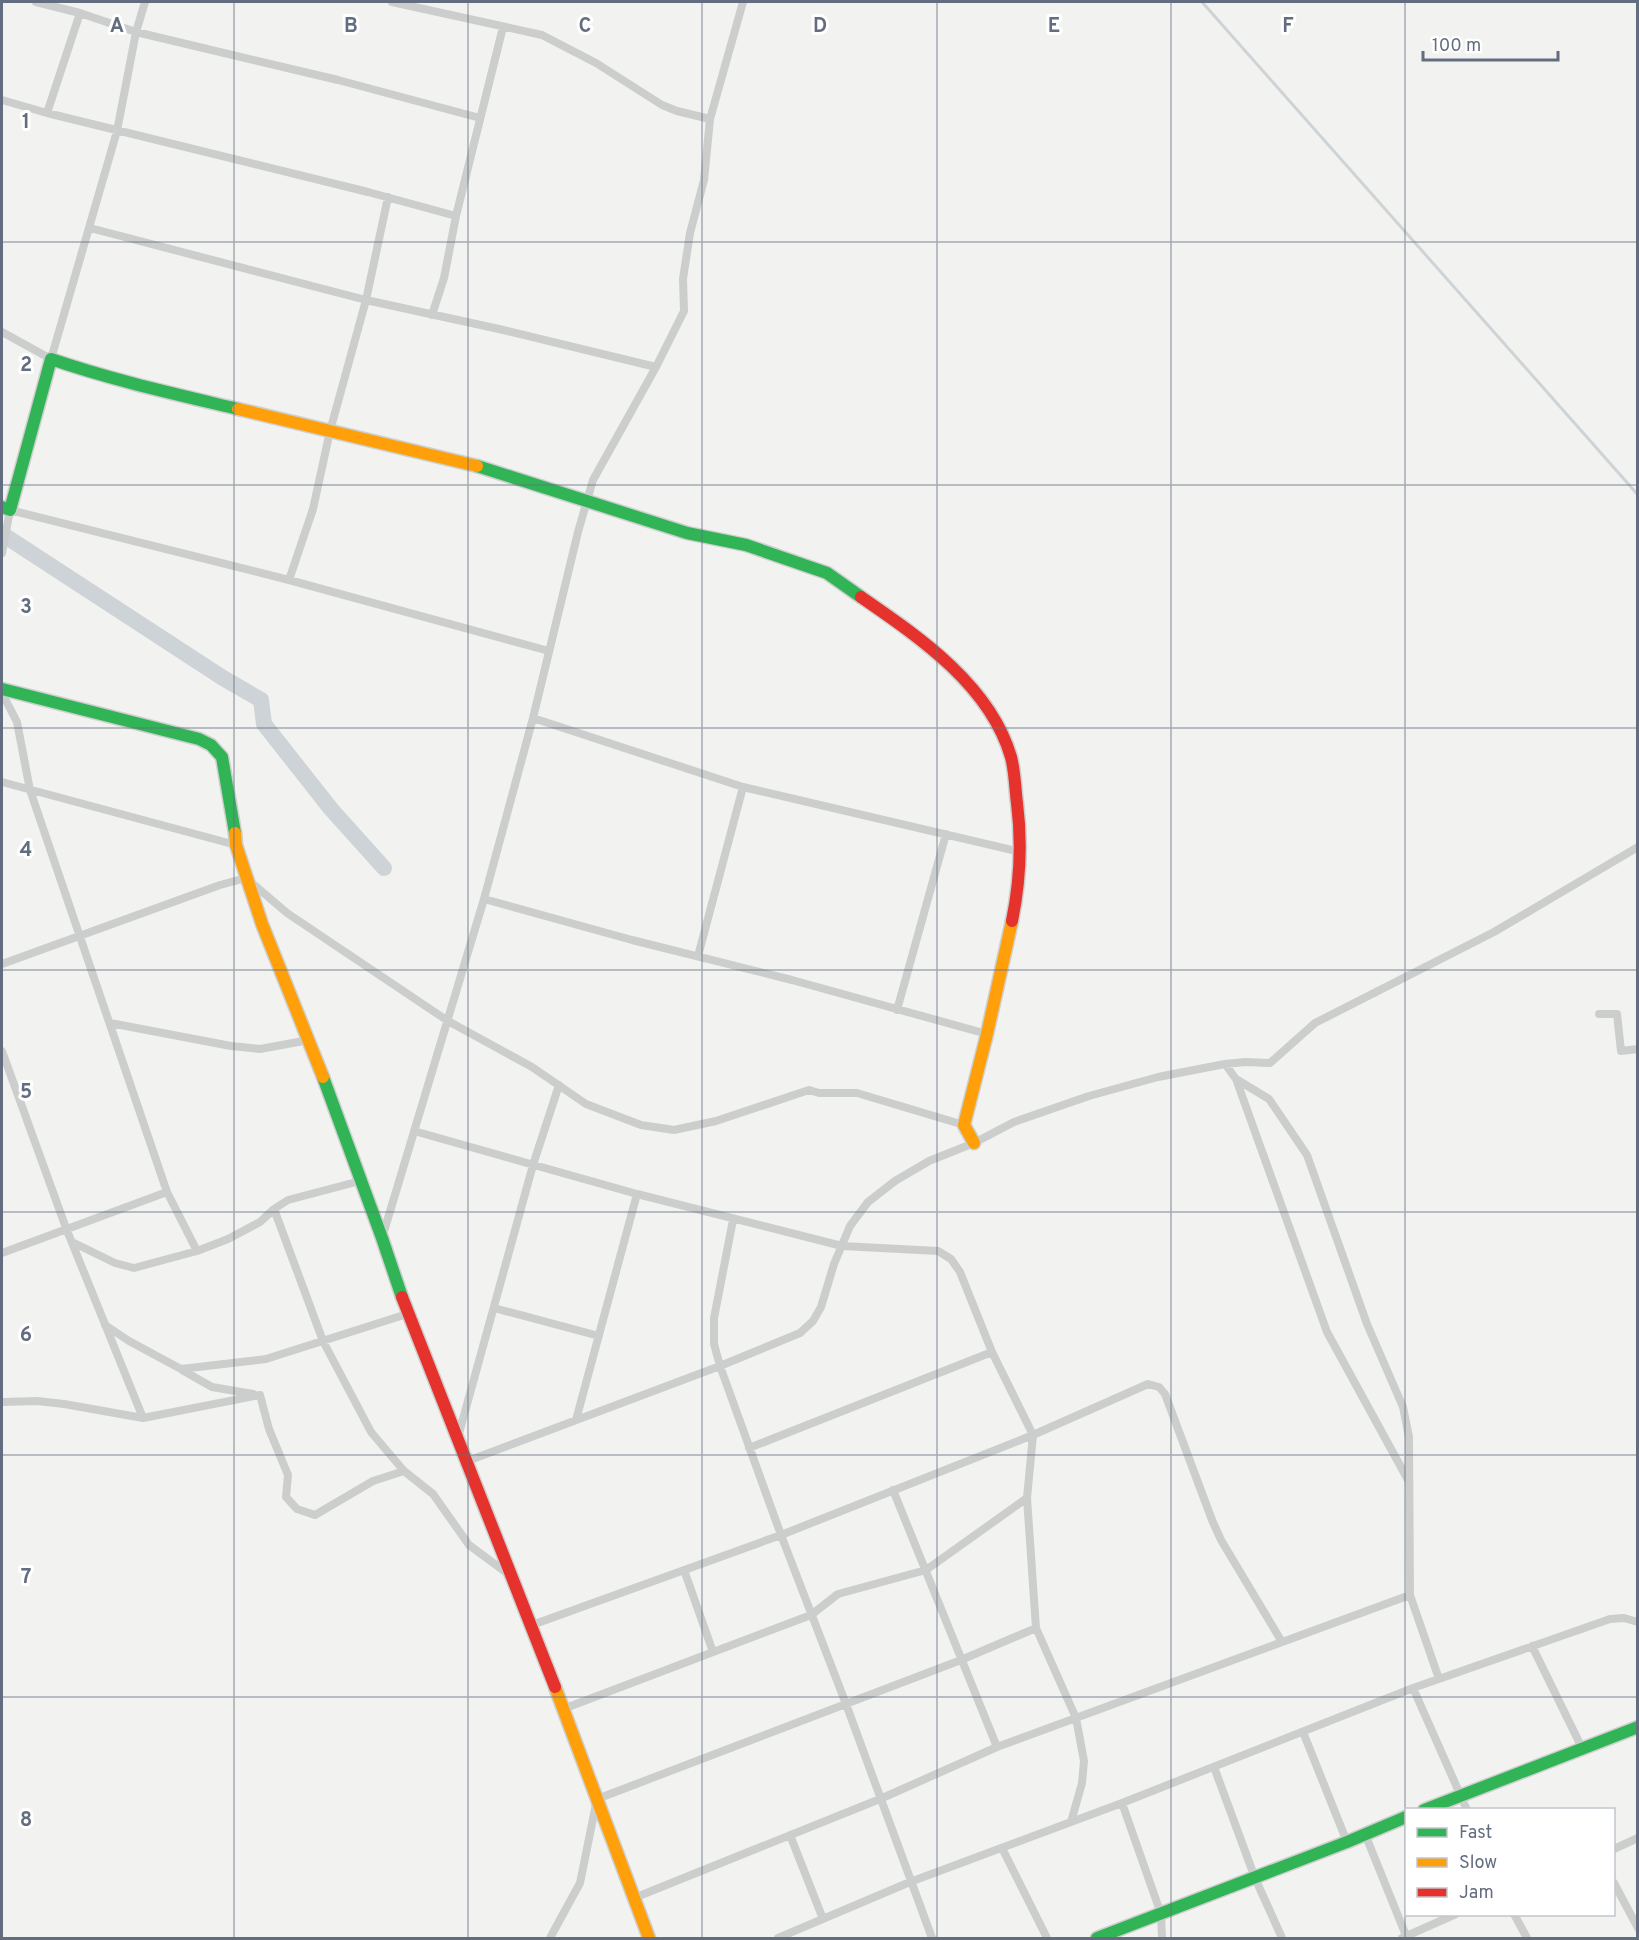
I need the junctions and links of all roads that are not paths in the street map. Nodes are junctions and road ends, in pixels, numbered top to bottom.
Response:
1 (36, 2) edge
2 (145, 2) edge
3 (392, 2) edge
4 (441, 2) edge
5 (743, 2) edge
6 (438, 12) junction
7 (80, 13) junction
8 (503, 27) junction
9 (136, 32) junction
10 (2, 100) edge
11 (47, 113) junction
12 (480, 118) junction
13 (710, 119) junction
14 (117, 131) junction
15 (388, 197) junction
16 (456, 216) junction
17 (90, 228) junction
18 (366, 300) junction
19 (432, 315) junction
20 (2, 332) edge
21 (51, 359) junction
22 (656, 367) junction
23 (330, 431) junction
24 (586, 501) junction
25 (6, 508) edge
26 (2, 553) edge
27 (289, 580) junction
28 (549, 651) junction
29 (2, 691) edge
30 (533, 718) junction
31 (2, 782) edge
32 (743, 787) junction
33 (30, 790) junction
34 (946, 834) junction
35 (236, 845) junction
36 (1638, 848) edge
37 (1021, 852) junction
38 (1628, 853) junction
39 (1638, 855) edge
40 (246, 878) junction
41 (484, 898) junction
42 (79, 938) junction
43 (698, 956) junction
44 (2, 964) edge
45 (897, 1010) junction
46 (1599, 1014) dead end
47 (448, 1021) junction
48 (110, 1023) junction
49 (987, 1034) junction
50 (309, 1040) junction
51 (1638, 1049) edge
52 (2, 1050) edge
53 (1225, 1064) junction
54 (1236, 1079) junction
55 (559, 1085) junction
56 (964, 1125) junction
57 (414, 1131) junction
58 (974, 1143) junction
59 (533, 1165) junction
60 (360, 1181) junction
61 (167, 1192) junction
62 (637, 1194) junction
63 (274, 1209) junction
64 (733, 1220) junction
65 (66, 1228) junction
66 (382, 1238) junction
67 (72, 1242) junction
68 (842, 1246) junction
69 (197, 1251) junction
70 (2, 1253) edge
71 (494, 1308) junction
72 (407, 1314) junction
73 (105, 1324) junction
74 (599, 1336) junction
75 (323, 1341) junction
76 (992, 1352) junction
77 (720, 1366) junction
78 (181, 1369) junction
79 (260, 1395) junction
80 (2, 1402) edge
81 (144, 1418) junction
82 (576, 1420) junction
83 (1033, 1435) junction
84 (458, 1437) junction
85 (750, 1448) junction
86 (465, 1462) junction
87 (404, 1471) junction
88 (1409, 1482) junction
89 (893, 1490) junction
90 (1027, 1498) junction
91 (781, 1535) junction
92 (684, 1570) junction
93 (926, 1570) junction
94 (511, 1576) junction
95 (1410, 1595) junction
96 (811, 1616) junction
97 (1638, 1622) edge
98 (532, 1625) junction
99 (1036, 1628) junction
100 (1282, 1642) junction
101 (1532, 1646) junction
102 (713, 1652) junction
103 (961, 1660) junction
104 (1439, 1679) junction
105 (1413, 1688) junction
106 (846, 1704) junction
107 (563, 1709) junction
108 (1076, 1718) junction
109 (1638, 1727) edge
110 (1303, 1732) junction
111 (997, 1747) junction
112 (1582, 1748) junction
113 (1214, 1767) junction
114 (1461, 1794) junction
115 (880, 1798) junction
116 (597, 1799) junction
117 (1122, 1803) junction
118 (1426, 1808) edge
119 (1467, 1808) edge
120 (1405, 1818) edge
121 (1071, 1822) junction
122 (1365, 1834) junction
123 (790, 1835) junction
124 (1638, 1838) edge
125 (1347, 1842) junction
126 (1002, 1848) junction
127 (1615, 1849) edge
128 (1255, 1878) junction
129 (910, 1882) junction
130 (1615, 1885) edge
131 (634, 1898) junction
132 (1161, 1914) junction
133 (1452, 1916) edge
134 (1515, 1916) edge
135 (823, 1919) junction
136 (1638, 1928) edge
137 (550, 1938) edge
138 (649, 1938) edge
139 (778, 1938) edge
140 (932, 1938) edge
141 (1047, 1938) edge
142 (1097, 1938) edge
143 (1162, 1938) edge
144 (1282, 1938) edge
145 (1405, 1938) edge
146 (1527, 1938) edge

1 - 7 street
2 - 9 street
3 - 6 street
4 - 6 street
5 - 13 street
6 - 8 street
7 - 9 street
7 - 11 street
8 - 12 street
8 - 13 street
9 - 12 street
9 - 14 street
10 - 11 street
11 - 14 street
12 - 16 street
13 - 22 street
14 - 15 street
14 - 17 street
15 - 16 street
15 - 18 street
16 - 19 street
17 - 18 street
17 - 21 street
18 - 19 street
18 - 23 street
19 - 22 street
20 - 21 street
21 - 23 street
21 - 25 street
22 - 24 street
23 - 24 street
23 - 27 street
24 - 28 street
24 - 37 street
25 - 26 street
25 - 27 street
27 - 28 street
28 - 30 street
29 - 33 street
29 - 35 street
30 - 32 street
30 - 41 street
31 - 33 street
32 - 34 street
32 - 43 street
33 - 35 street
33 - 42 street
34 - 37 street
34 - 45 street
35 - 40 street
36 - 38 street
37 - 49 street
38 - 39 street
38 - 53 street
40 - 42 street
40 - 47 street
40 - 50 street
41 - 43 street
41 - 47 street
42 - 44 street
42 - 48 street
43 - 45 street
45 - 49 street
46 - 51 street
47 - 55 street
47 - 57 street
48 - 50 street
48 - 61 street
49 - 56 street
50 - 60 street
52 - 65 street
53 - 54 street
53 - 58 street
54 - 88 street
54 - 88 street
55 - 56 street
55 - 59 street
56 - 58 street
57 - 59 street
57 - 66 street
58 - 68 street
59 - 62 street
59 - 71 street
60 - 63 street
60 - 66 street
61 - 65 street
61 - 69 street
62 - 64 street
62 - 74 street
63 - 69 street
63 - 75 street
64 - 68 street
64 - 77 street
65 - 67 street
65 - 70 street
66 - 72 street
67 - 69 street
67 - 73 street
68 - 76 street
68 - 77 street
71 - 74 street
71 - 84 street
72 - 75 street
72 - 84 street
73 - 78 street
73 - 81 street
74 - 82 street
75 - 78 street
75 - 87 street
76 - 83 street
76 - 85 street
77 - 82 street
77 - 85 street
78 - 79 street
79 - 81 street
79 - 87 street
80 - 81 street
82 - 86 street
83 - 89 street
83 - 90 street
83 - 100 street
84 - 86 street
85 - 91 street
86 - 94 street
87 - 94 street
88 - 95 street
89 - 91 street
89 - 93 street
90 - 93 street
90 - 99 street
91 - 92 street
91 - 96 street
92 - 98 street
92 - 102 street
93 - 96 street
93 - 103 street
94 - 98 street
95 - 100 street
95 - 104 street
96 - 102 street
96 - 106 street
97 - 101 street
98 - 107 street
99 - 103 street
99 - 108 street
100 - 108 street
101 - 104 street
101 - 112 street
102 - 107 street
103 - 106 street
103 - 111 street
104 - 105 street
105 - 110 street
105 - 114 street
106 - 115 street
106 - 116 street
107 - 116 street
108 - 111 street
108 - 121 street
109 - 112 street
110 - 113 street
110 - 125 street
111 - 115 street
112 - 114 street
113 - 117 street
113 - 128 street
114 - 118 street
114 - 119 street
115 - 123 street
115 - 129 street
116 - 131 street
116 - 137 street
117 - 121 street
117 - 132 street
120 - 122 street
121 - 126 street
122 - 125 street
122 - 145 street
123 - 131 street
123 - 135 street
124 - 127 street
125 - 128 street
126 - 129 street
126 - 141 street
128 - 132 street
128 - 144 street
129 - 135 street
129 - 140 street
130 - 136 street
131 - 138 street
132 - 142 street
132 - 143 street
133 - 145 street
134 - 146 street
135 - 139 street

